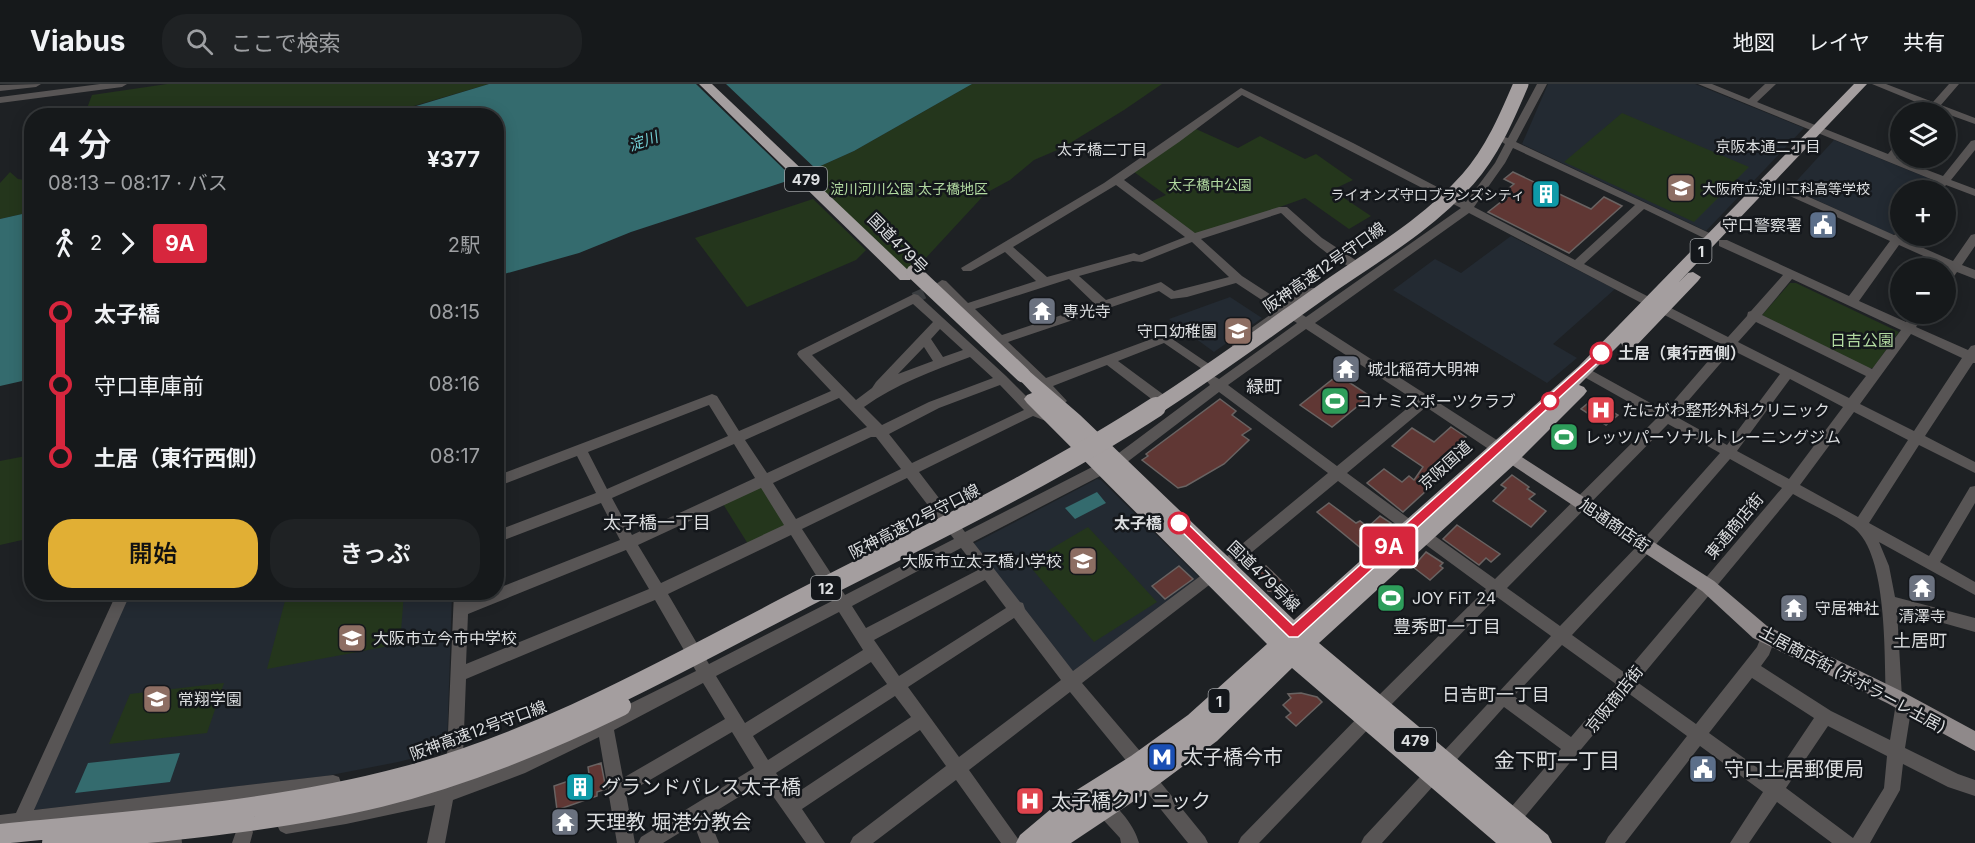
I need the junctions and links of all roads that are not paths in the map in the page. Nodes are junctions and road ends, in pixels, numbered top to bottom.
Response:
1 (36, 84) edge
2 (122, 84) edge
3 (705, 84) edge
4 (717, 84) edge
5 (1513, 84) edge
6 (1521, 84) edge
7 (1532, 84) edge
8 (1542, 84) edge
9 (1703, 84) edge
10 (1771, 84) edge
11 (1861, 84) edge
12 (1877, 84) edge
13 (1954, 84) edge
14 (22, 85) edge
15 (109, 85) edge
16 (0, 88) edge
17 (0, 100) edge
18 (1917, 102) edge
19 (1938, 102) edge
20 (1751, 103) junction
21 (1956, 115) edge
22 (1975, 120) edge
23 (1822, 132) junction
24 (1491, 134) junction
25 (1511, 143) junction
26 (1975, 143) edge
27 (1890, 159) edge
28 (1912, 168) edge
29 (1117, 180) junction
30 (1942, 180) edge
31 (1945, 180) edge
32 (1776, 186) junction
33 (1956, 186) edge
34 (1975, 193) edge
35 (1447, 197) junction
36 (1642, 205) junction
37 (1467, 209) junction
38 (1890, 233) edge
39 (1194, 238) junction
40 (1975, 238) edge
41 (1719, 241) junction
42 (1892, 246) edge
43 (1916, 246) edge
44 (1006, 247) junction
45 (1940, 258) edge
46 (1353, 264) junction
47 (1576, 265) junction
48 (1956, 265) edge
49 (1956, 266) edge
50 (967, 268) dead end
51 (1789, 275) junction
52 (1975, 275) edge
53 (1072, 276) junction
54 (1238, 279) junction
55 (1046, 283) junction
56 (942, 285) dead end
57 (1851, 303) junction
58 (1103, 304) junction
59 (1658, 306) junction
60 (967, 308) junction
61 (1285, 308) junction
62 (1752, 315) junction
63 (940, 322) junction
64 (1307, 324) junction
65 (1912, 324) edge
66 (1908, 329) junction
67 (924, 338) junction
68 (1001, 340) junction
69 (1731, 343) junction
70 (972, 351) junction
71 (1973, 355) edge
72 (1109, 360) junction
73 (940, 362) junction
74 (1203, 369) junction
75 (1788, 373) junction
76 (1588, 374) junction
77 (1874, 375) junction
78 (1012, 377) junction
79 (1044, 384) junction
80 (1219, 385) junction
81 (877, 391) junction
82 (840, 392) junction
83 (1160, 398) junction
84 (1425, 401) junction
85 (1852, 405) junction
86 (855, 407) junction
87 (1033, 411) junction
88 (1051, 418) junction
89 (1666, 418) junction
90 (1074, 420) junction
91 (880, 432) junction
92 (736, 438) junction
93 (1918, 438) junction
94 (1089, 445) junction
95 (580, 452) junction
96 (1729, 452) junction
97 (1510, 456) junction
98 (1110, 465) junction
99 (1975, 468) edge
100 (910, 471) junction
101 (1339, 474) junction
102 (504, 479) edge
103 (764, 480) junction
104 (1789, 489) junction
105 (1975, 491) edge
106 (604, 496) junction
107 (1581, 502) junction
108 (947, 518) junction
109 (1860, 525) junction
110 (793, 526) junction
111 (1417, 531) junction
112 (504, 534) edge
113 (964, 540) junction
114 (629, 543) junction
115 (1646, 546) junction
116 (1931, 565) junction
117 (989, 571) junction
118 (1218, 571) junction
119 (826, 578) junction
120 (1708, 586) junction
121 (1496, 588) junction
122 (1975, 589) edge
123 (658, 592) junction
124 (504, 593) edge
125 (461, 600) edge
126 (485, 600) edge
127 (120, 601) dead end
128 (1887, 601) junction
129 (843, 604) junction
130 (1018, 608) junction
131 (460, 610) junction
132 (1975, 626) edge
133 (1561, 635) junction
134 (864, 637) junction
135 (1768, 637) junction
136 (1293, 644) junction
137 (692, 647) junction
138 (873, 652) junction
139 (1750, 668) junction
140 (705, 673) junction
141 (459, 674) junction
142 (1073, 682) junction
143 (1626, 682) junction
144 (896, 687) junction
145 (1503, 697) junction
146 (1899, 701) junction
147 (1373, 712) junction
148 (1825, 716) junction
149 (921, 720) junction
150 (606, 726) junction
151 (739, 727) junction
152 (1697, 734) junction
153 (1975, 742) edge
154 (1573, 748) junction
155 (1896, 751) junction
156 (455, 756) junction
157 (956, 769) junction
158 (1438, 769) junction
159 (765, 771) junction
160 (1143, 771) junction
161 (1975, 788) edge
162 (617, 790) junction
163 (1776, 792) junction
164 (445, 795) junction
165 (790, 807) junction
166 (1103, 807) junction
167 (698, 813) junction
168 (21, 820) junction
169 (0, 823) edge
170 (1508, 830) edge
171 (0, 834) edge
172 (242, 837) edge
173 (11, 843) edge
174 (52, 843) edge
175 (150, 843) edge
176 (436, 843) edge
177 (626, 843) edge
178 (647, 843) edge
179 (710, 843) edge
180 (816, 843) edge
181 (859, 843) edge
182 (1012, 843) edge
183 (1028, 843) edge
184 (1054, 843) edge
185 (1130, 843) edge
186 (1199, 843) edge
187 (1247, 843) edge
188 (1370, 843) edge
189 (1540, 843) edge
190 (1614, 843) edge
191 (1739, 843) edge
192 (1847, 843) edge
193 (1860, 843) edge

1 - 14 street
2 - 15 street
3 - 78 highway, 国道479号 / 479
4 - 78 highway, 国道479号 / 479, bridge
5 - 24 street
6 - 171 highway, 阪神高速12号守口線 / 12, bridge
7 - 174 highway, 阪神高速12号守口線, bridge
8 - 25 street
9 - 20 street
10 - 20 street
11 - 23 highway, 京阪国道 / 1
12 - 18 street
12 - 23 highway, 京阪国道 / 1
13 - 19 street
14 - 16 street
15 - 17 street
20 - 23 street
21 - 22 street
23 - 27 street
23 - 32 highway, 京阪国道 / 1
23 - 41 highway, 京阪国道 / 1
24 - 25 street
24 - 35 street
25 - 36 street
25 - 37 street
26 - 31 street
28 - 30 street
29 - 35 street
29 - 39 street
29 - 44 street
32 - 38 street
32 - 41 highway, 京阪国道 / 1
33 - 34 street
35 - 37 street
35 - 46 street
36 - 41 street
36 - 47 street
37 - 47 street
37 - 64 street
39 - 46 street
39 - 53 street
39 - 54 street
40 - 48 street
41 - 51 street
41 - 59 highway, 京阪国道 / 1
42 - 57 street
43 - 45 street
44 - 50 street
44 - 55 street
46 - 61 street
47 - 59 street
49 - 52 street
51 - 57 street
51 - 62 street
53 - 55 street
53 - 58 street
54 - 58 street
54 - 61 street
55 - 60 street
56 - 60 street
57 - 66 street
58 - 68 street
59 - 69 street
59 - 76 highway, 京阪国道 / 1
60 - 68 street
61 - 64 street
61 - 74 street
62 - 69 street
62 - 77 street
63 - 67 street
63 - 70 street
63 - 82 street
64 - 80 street
64 - 84 street
65 - 66 street, 東通商店街
66 - 71 street
66 - 77 street, 東通商店街
67 - 73 street
67 - 81 street
68 - 79 street
69 - 75 street
69 - 89 street
70 - 73 street
70 - 78 street
71 - 93 street
72 - 74 street
72 - 79 street
72 - 83 street
73 - 81 street
74 - 80 street
74 - 83 street
75 - 85 street
75 - 96 street
76 - 89 street
76 - 97 highway, 京阪国道 / 1
77 - 85 street, 東通商店街
78 - 87 street
78 - 88 highway, 479
78 - 90 highway, 479
78 - 91 street
79 - 90 street
80 - 98 street
80 - 101 street
81 - 86 street
82 - 86 street
82 - 92 street
83 - 94 street
84 - 97 street
84 - 101 street
85 - 93 street
85 - 104 street, 東通商店街
86 - 91 street
87 - 88 street
87 - 100 street
88 - 94 highway, 479
89 - 96 street
89 - 107 street
90 - 94 highway, 479
91 - 100 street
91 - 103 street
92 - 95 street
92 - 103 street
92 - 106 street
93 - 99 street
93 - 109 street
94 - 98 highway, 479
94 - 108 street
95 - 102 street
95 - 106 street
96 - 104 street
96 - 115 street
97 - 107 main road, 旭通商店街
97 - 111 highway, 京阪国道 / 1
98 - 113 street
98 - 118 highway, 479
100 - 108 street
100 - 110 street
101 - 111 street
101 - 118 street
103 - 110 street
103 - 114 street
104 - 109 street
104 - 120 street, 東通商店街
105 - 116 street
106 - 112 street
106 - 114 street
107 - 115 main road, 旭通商店街
107 - 121 street
108 - 113 street
108 - 119 street
109 - 116 street
109 - 128 street
110 - 119 street
110 - 123 street
111 - 121 street
111 - 136 highway, 京阪国道 / 1
113 - 117 street
113 - 129 street
114 - 123 street
114 - 124 street
115 - 120 main road, 旭通商店街
115 - 133 street
116 - 122 street
117 - 130 street
117 - 134 street
118 - 136 highway, 479
118 - 142 street
119 - 129 street
119 - 137 street
120 - 135 main road, 土居商店街 (ポポラーレ土居)
120 - 143 street, 京阪商店街
121 - 133 street
121 - 147 street
123 - 137 street
123 - 141 street
125 - 131 street
126 - 131 street
127 - 168 street
128 - 132 street
128 - 146 street
129 - 134 street
129 - 140 street
130 - 142 street
130 - 144 street
131 - 141 street
133 - 143 street
133 - 145 street
134 - 138 street
135 - 139 street
135 - 146 main road, 土居商店街 (ポポラーレ土居)
136 - 147 highway, 479
136 - 160 highway, 京阪国道 / 1
137 - 140 street
137 - 156 street
138 - 144 street
138 - 151 street
139 - 148 street
139 - 152 street
140 - 150 street
140 - 151 street
141 - 156 street
142 - 157 street
142 - 160 street
143 - 152 street
143 - 154 street, 京阪商店街
144 - 149 street
144 - 159 street
145 - 154 street
145 - 158 street
146 - 153 main road, 土居商店街 (ポポラーレ土居)
146 - 155 street
147 - 158 highway, 479
147 - 187 street
148 - 155 street
148 - 163 street
149 - 157 street
149 - 165 street
150 - 162 street
150 - 164 street
151 - 159 street
151 - 162 street
152 - 163 street
152 - 190 street
154 - 170 street, 京阪商店街
155 - 161 street
155 - 193 street
156 - 164 street
156 - 168 street
157 - 181 street
157 - 182 street
158 - 170 highway, 479
158 - 188 street
159 - 165 street
159 - 167 street
160 - 166 highway, 京阪国道 / 1
160 - 183 highway, 京阪国道 / 1
160 - 186 street
162 - 177 street
163 - 191 street
163 - 192 street
164 - 172 street
164 - 176 street
165 - 180 street
166 - 184 highway, 京阪国道 / 1
166 - 185 street
167 - 178 street
167 - 179 street
168 - 169 street
168 - 173 street
170 - 189 highway, 479
172 - 175 street

